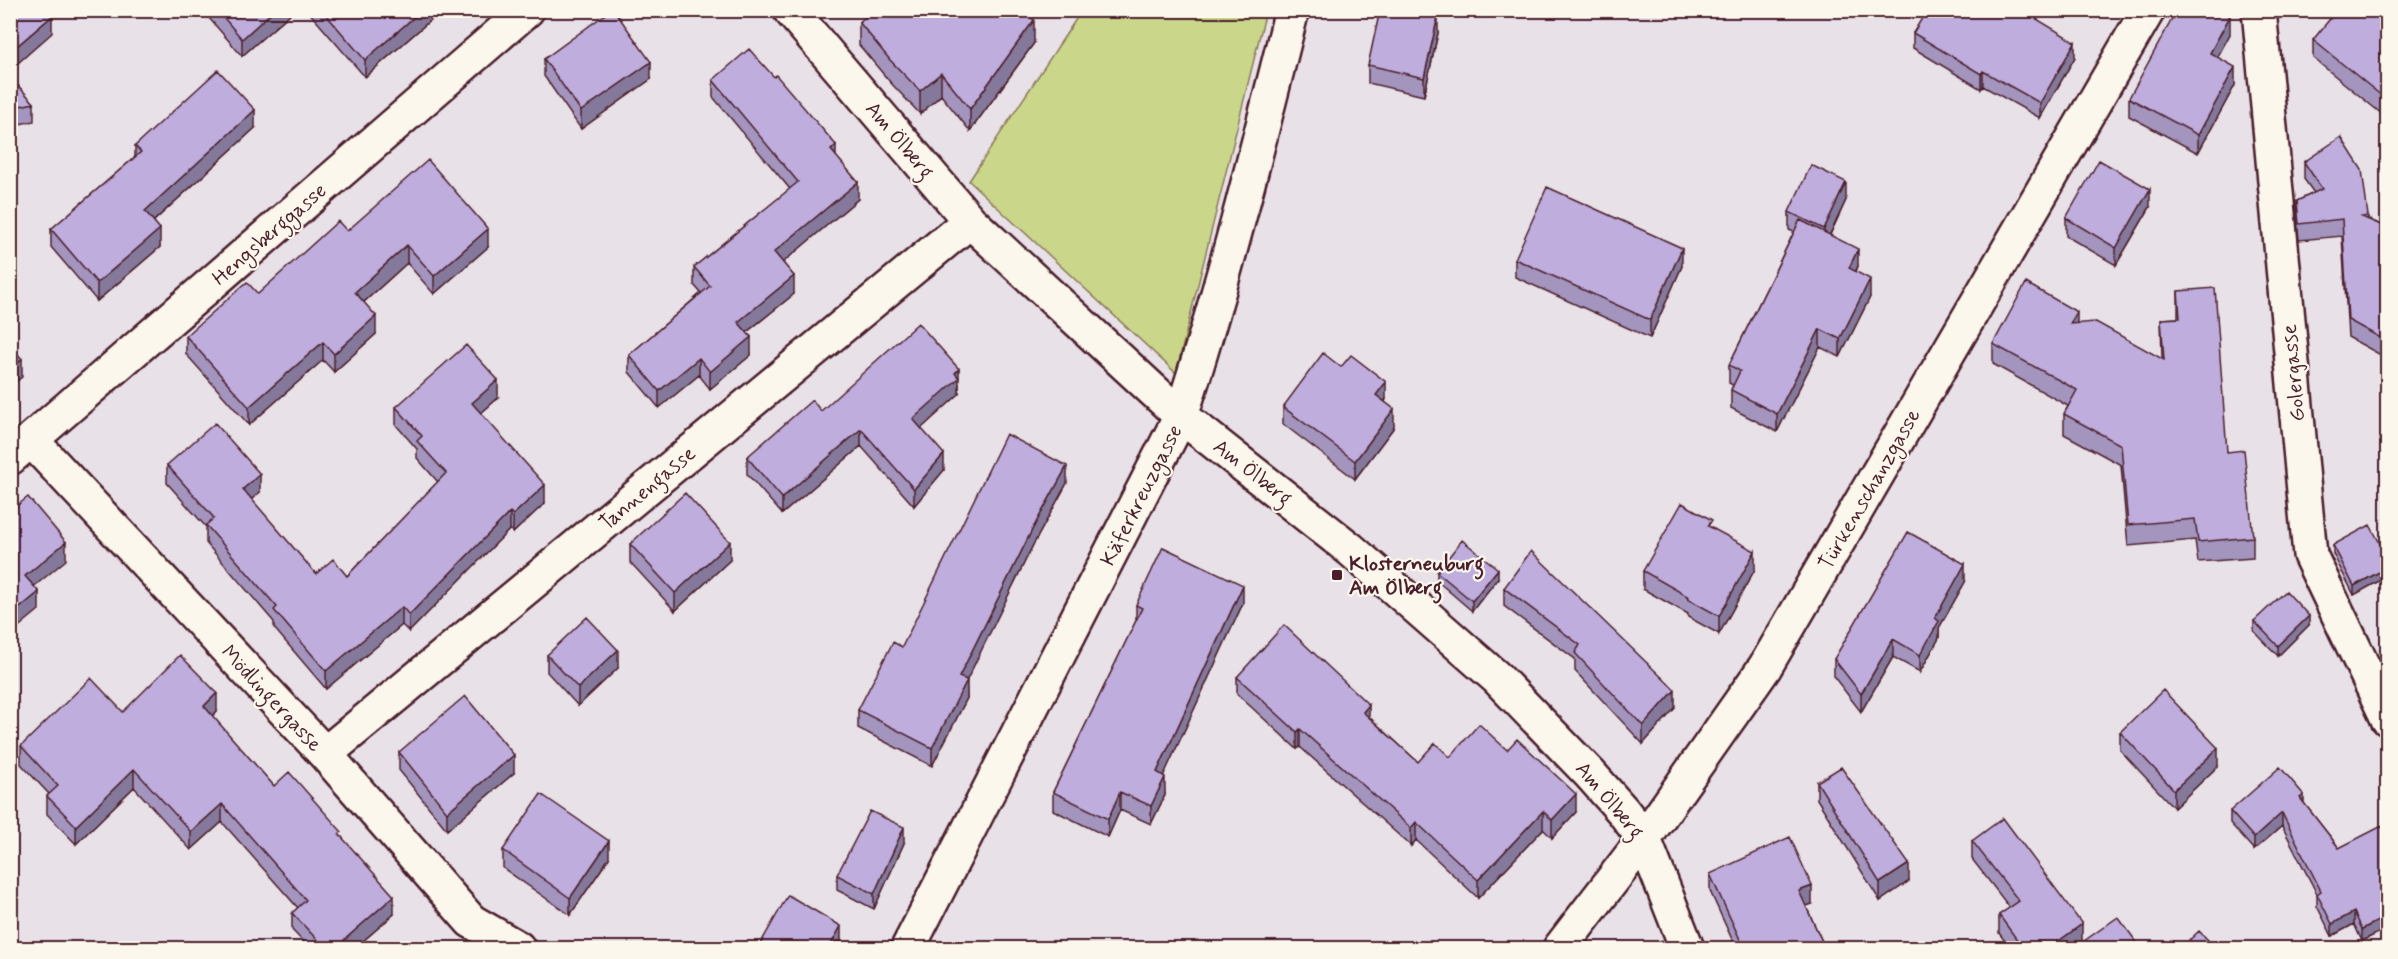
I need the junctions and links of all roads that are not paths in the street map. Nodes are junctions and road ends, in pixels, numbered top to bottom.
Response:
1 (527, 10) edge
2 (790, 10) edge
3 (1292, 10) edge
4 (2148, 10) edge
5 (2259, 10) edge
6 (969, 222) junction
7 (1181, 416) junction
8 (21, 449) edge
9 (2388, 719) edge
10 (325, 754) junction
11 (1644, 839) junction
12 (518, 948) edge
13 (908, 948) edge
14 (1560, 948) edge
15 (1687, 948) edge

1 - 8 street, Hengsberggasse
2 - 6 street, Am Ölberg
3 - 7 street, Käferkreuzgasse
4 - 11 street, Türkenschanzgasse
5 - 9 street, Golergasse
6 - 7 street, Am Ölberg
6 - 10 street, Tannengasse
7 - 11 street, Am Ölberg
7 - 13 street, Käferkreuzgasse
8 - 10 street, Mödlingergasse
10 - 12 street, Mödlingergasse
11 - 14 street, Türkenschanzgasse
11 - 15 street, Am Ölberg

